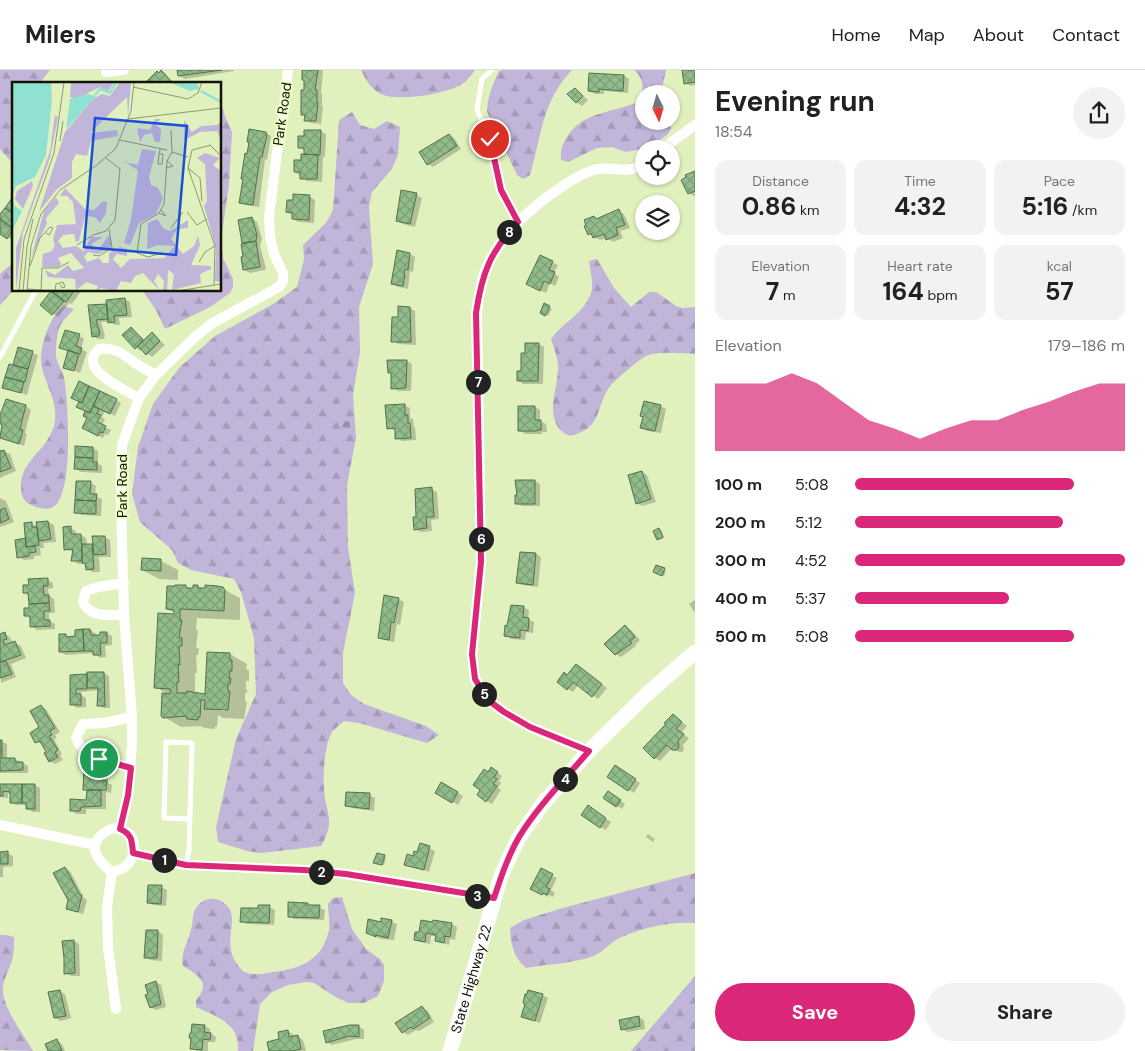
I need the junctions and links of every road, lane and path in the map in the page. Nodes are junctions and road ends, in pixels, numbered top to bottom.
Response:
1 (124, 70) edge
2 (288, 70) edge
3 (492, 70) edge
4 (106, 72) dead end
5 (695, 125) edge
6 (674, 140) edge
7 (635, 167) edge
8 (518, 222) junction
9 (35, 291) edge
10 (0, 357) edge
11 (156, 375) junction
12 (139, 398) junction
13 (124, 583) junction
14 (124, 614) junction
15 (695, 652) edge
16 (132, 717) junction
17 (589, 751) junction
18 (131, 768) junction
19 (190, 819) junction
20 (0, 825) edge
21 (120, 829) junction
22 (95, 845) junction
23 (133, 853) junction
24 (186, 865) junction
25 (112, 872) junction
26 (494, 898) junction
27 (116, 1009) dead end
28 (450, 1051) edge

1 - 4 street
2 - 11 street, Park Road
3 - 8 lane
5 - 6 street
7 - 8 street
8 - 17 street
9 - 10 lane
11 - 12 street, Park Road
11 - 12 street
12 - 13 street, Park Road
13 - 14 street, Park Road
13 - 14 street
14 - 16 street, Park Road
15 - 17 main road, State Highway 22
16 - 18 street, Park Road
16 - 18 street
17 - 26 main road, State Highway 22
18 - 21 street, Park Road
19 - 19 lane
19 - 24 lane
20 - 22 street
21 - 22 street
21 - 23 street
22 - 25 street
23 - 24 street
23 - 25 street
24 - 26 street
25 - 27 street
26 - 28 main road, State Highway 22

